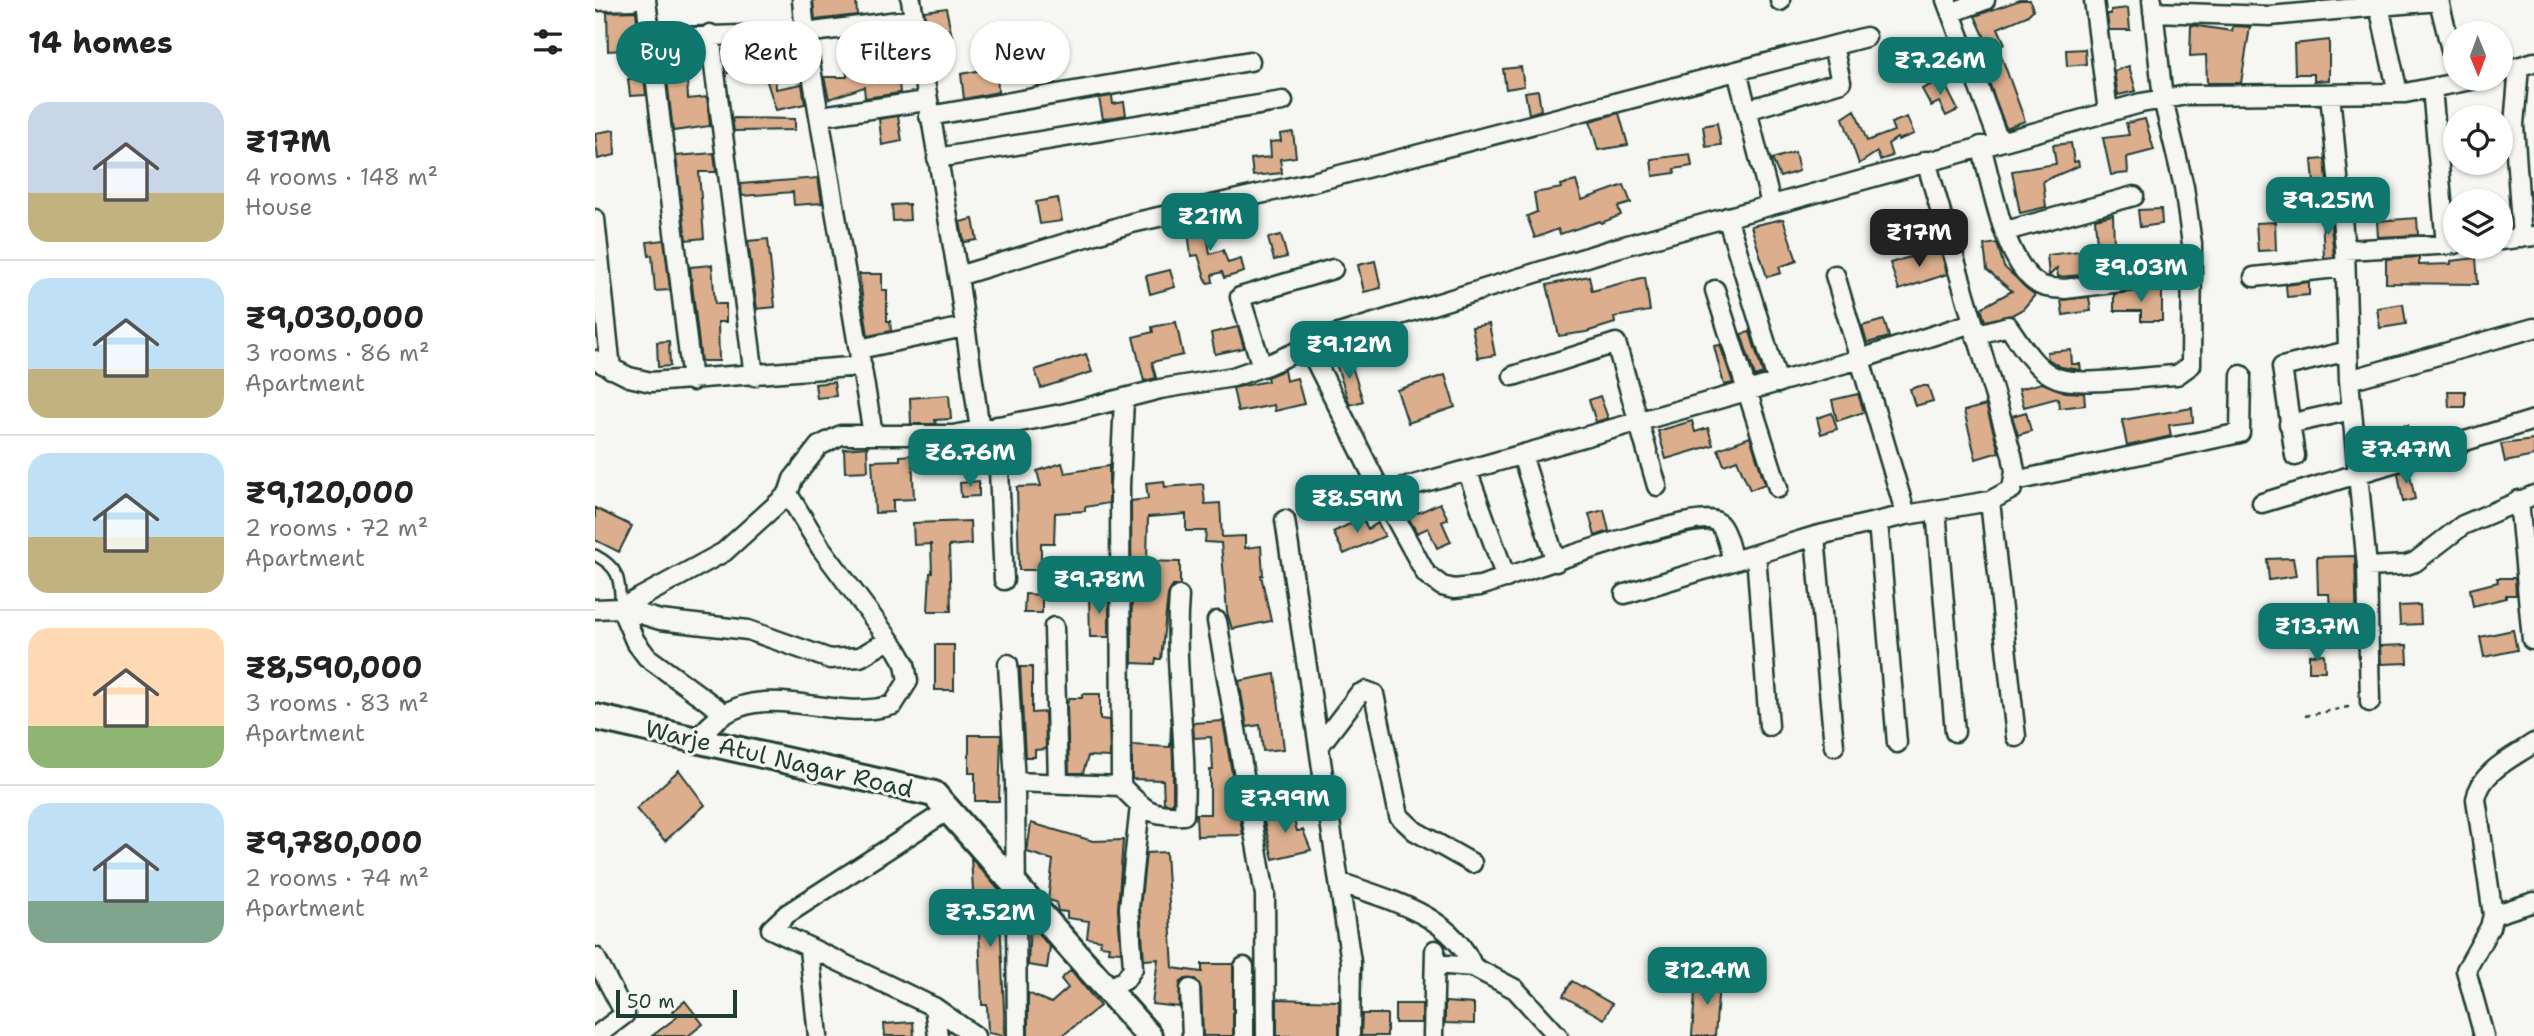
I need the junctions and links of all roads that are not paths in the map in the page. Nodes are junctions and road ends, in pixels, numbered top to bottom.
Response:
1 (633, 0) edge
2 (646, 0) edge
3 (802, 0) edge
4 (911, 0) edge
5 (1985, 0) edge
6 (2094, 0) edge
7 (595, 1) edge
8 (2152, 6) edge
9 (2379, 6) junction
10 (1949, 7) edge
11 (914, 19) junction
12 (648, 21) edge
13 (804, 21) edge
14 (2445, 21) edge
15 (822, 31) edge
16 (706, 34) edge
17 (710, 34) junction
18 (720, 34) edge
19 (1866, 37) dead end
20 (1833, 46) junction
21 (1250, 61) dead end
22 (2526, 64) edge
23 (1737, 71) junction
24 (656, 84) edge
25 (815, 84) edge
26 (2443, 84) edge
27 (2432, 88) junction
28 (2398, 93) junction
29 (2330, 94) junction
30 (2163, 99) junction
31 (1283, 101) dead end
32 (928, 109) junction
33 (1747, 110) junction
34 (2108, 112) junction
35 (821, 116) junction
36 (1999, 141) junction
37 (1981, 146) junction
38 (937, 158) junction
39 (1926, 161) junction
40 (2444, 189) edge
41 (2134, 196) dead end
42 (1771, 204) junction
43 (1727, 216) junction
44 (595, 219) edge
45 (2006, 231) junction
46 (2528, 237) edge
47 (2443, 245) edge
48 (597, 253) edge
49 (2345, 258) junction
50 (1333, 269) dead end
51 (2192, 273) junction
52 (1835, 275) dead end
53 (958, 276) junction
54 (2255, 277) dead end
55 (1715, 290) dead end
56 (964, 327) junction
57 (2534, 328) edge
58 (1973, 329) junction
59 (1308, 346) junction
60 (2348, 351) junction
61 (860, 357) junction
62 (1860, 359) junction
63 (595, 360) edge
64 (1262, 368) junction
65 (611, 369) junction
66 (2241, 375) dead end
67 (754, 376) junction
68 (1513, 376) dead end
69 (2349, 380) junction
70 (692, 382) junction
71 (1778, 383) junction
72 (1747, 391) junction
73 (1124, 399) junction
74 (2352, 410) junction
75 (2534, 420) edge
76 (1640, 421) junction
77 (2289, 424) junction
78 (988, 428) junction
79 (873, 434) junction
80 (1522, 455) junction
81 (2295, 456) dead end
82 (1468, 470) junction
83 (2358, 473) junction
84 (2014, 481) junction
85 (1657, 486) dead end
86 (1778, 488) dead end
87 (788, 494) junction
88 (1382, 494) junction
89 (2526, 497) edge
90 (1990, 501) junction
91 (2262, 503) dead end
92 (1937, 510) junction
93 (1906, 515) junction
94 (1285, 520) dead end
95 (1878, 522) junction
96 (1815, 536) junction
97 (1756, 554) junction
98 (595, 555) edge
99 (1733, 561) junction
100 (1556, 562) junction
101 (2367, 567) junction
102 (1506, 578) junction
103 (1004, 580) dead end
104 (1625, 594) dead end
105 (1179, 596) dead end
106 (621, 607) junction
107 (595, 609) edge
108 (1217, 621) dead end
109 (1054, 627) dead end
110 (890, 640) junction
111 (2532, 640) dead end
112 (1008, 664) dead end
113 (2370, 702) road end
114 (726, 713) junction
115 (595, 718) edge
116 (1769, 726) dead end
117 (1955, 732) dead end
118 (2016, 737) dead end
119 (697, 740) junction
120 (1898, 743) dead end
121 (2534, 743) edge
122 (1319, 745) junction
123 (1834, 746) dead end
124 (1015, 782) junction
125 (1058, 782) junction
126 (1121, 786) junction
127 (1140, 806) junction
128 (947, 807) junction
129 (1472, 863) dead end
130 (1339, 882) junction
131 (1015, 884) junction
132 (2534, 902) edge
133 (2493, 915) junction
134 (809, 949) junction
135 (595, 957) edge
136 (1244, 967) dead end
137 (1473, 967) junction
138 (1108, 989) junction
139 (1190, 989) dead end
140 (934, 1007) junction
141 (596, 1036) edge
142 (818, 1036) edge
143 (938, 1036) edge
144 (975, 1036) edge
145 (1017, 1036) edge
146 (1149, 1036) edge
147 (1192, 1036) edge
148 (1244, 1036) edge
149 (1266, 1036) edge
150 (1350, 1036) edge
151 (1433, 1036) edge
152 (1558, 1036) edge
153 (2484, 1036) edge

1 - 7 street
2 - 12 street
3 - 13 street
4 - 11 street
5 - 10 street
6 - 34 street
8 - 9 street
8 - 30 street
9 - 14 street
9 - 28 street
10 - 36 street
11 - 15 street
11 - 32 street
16 - 17 street
17 - 18 street
17 - 67 street
19 - 20 street
20 - 23 street
20 - 33 street
21 - 32 street
22 - 46 street
23 - 33 street
23 - 53 street
24 - 70 street
25 - 35 street
26 - 27 street
27 - 28 street
27 - 40 street
28 - 29 street
29 - 30 street
29 - 49 street
30 - 34 street
30 - 51 street
31 - 38 street
32 - 35 street
32 - 38 street
33 - 42 street
34 - 36 street
35 - 61 street
36 - 37 street
37 - 39 street
37 - 45 street
38 - 53 street
39 - 42 street
39 - 58 street
41 - 45 street
42 - 43 street
43 - 59 street
43 - 71 street
44 - 48 street
45 - 51 street
47 - 49 street
48 - 65 street
49 - 54 street
49 - 60 street
50 - 64 street
51 - 58 street
52 - 62 street
53 - 56 street
55 - 72 street
56 - 61 street
56 - 78 street
57 - 69 street
58 - 62 street
58 - 84 street
59 - 64 street
59 - 88 street
60 - 69 street
60 - 77 street
61 - 67 street
61 - 79 street
62 - 71 street
62 - 93 street
63 - 65 street
64 - 73 street
65 - 70 street
66 - 84 street
67 - 70 street
68 - 76 street
69 - 74 street
71 - 72 street
72 - 76 street
72 - 86 street
73 - 78 street
73 - 126 street
74 - 77 street
74 - 83 street
75 - 83 street
76 - 80 street
76 - 85 street
77 - 81 street
78 - 79 street
78 - 103 street
79 - 87 street
80 - 82 street
80 - 100 street
82 - 88 street
82 - 102 street
83 - 91 street
83 - 101 street
84 - 90 street
87 - 106 street
87 - 110 street
88 - 102 street
89 - 101 street
89 - 111 street
90 - 92 street
90 - 118 street
92 - 93 street
92 - 117 street
93 - 95 street
94 - 122 street
95 - 96 street
95 - 120 street
96 - 97 street
96 - 123 street
97 - 99 street
97 - 116 street
98 - 106 lane
99 - 100 street
99 - 104 street
100 - 102 street
101 - 113 street
105 - 127 street
106 - 107 street
106 - 110 street
106 - 114 street
108 - 149 street
109 - 125 street
110 - 114 street
112 - 124 street
114 - 119 street
115 - 119 street, Warje Atul Nagar Road
119 - 128 street, Warje Atul Nagar Road
121 - 133 street
122 - 129 street
122 - 130 street
124 - 125 street
124 - 131 street
125 - 126 street
126 - 127 street
127 - 138 street
128 - 131 street, Warje Atul Nagar Road
128 - 134 street
130 - 137 street
130 - 150 street
131 - 138 street, Warje Atul Nagar Road
131 - 145 street
132 - 133 street
133 - 153 street
134 - 140 street
134 - 142 street
135 - 141 street
136 - 148 street
137 - 151 street
137 - 152 street
138 - 146 street, Warje Atul Nagar Road
139 - 147 street
140 - 143 street
140 - 144 street

